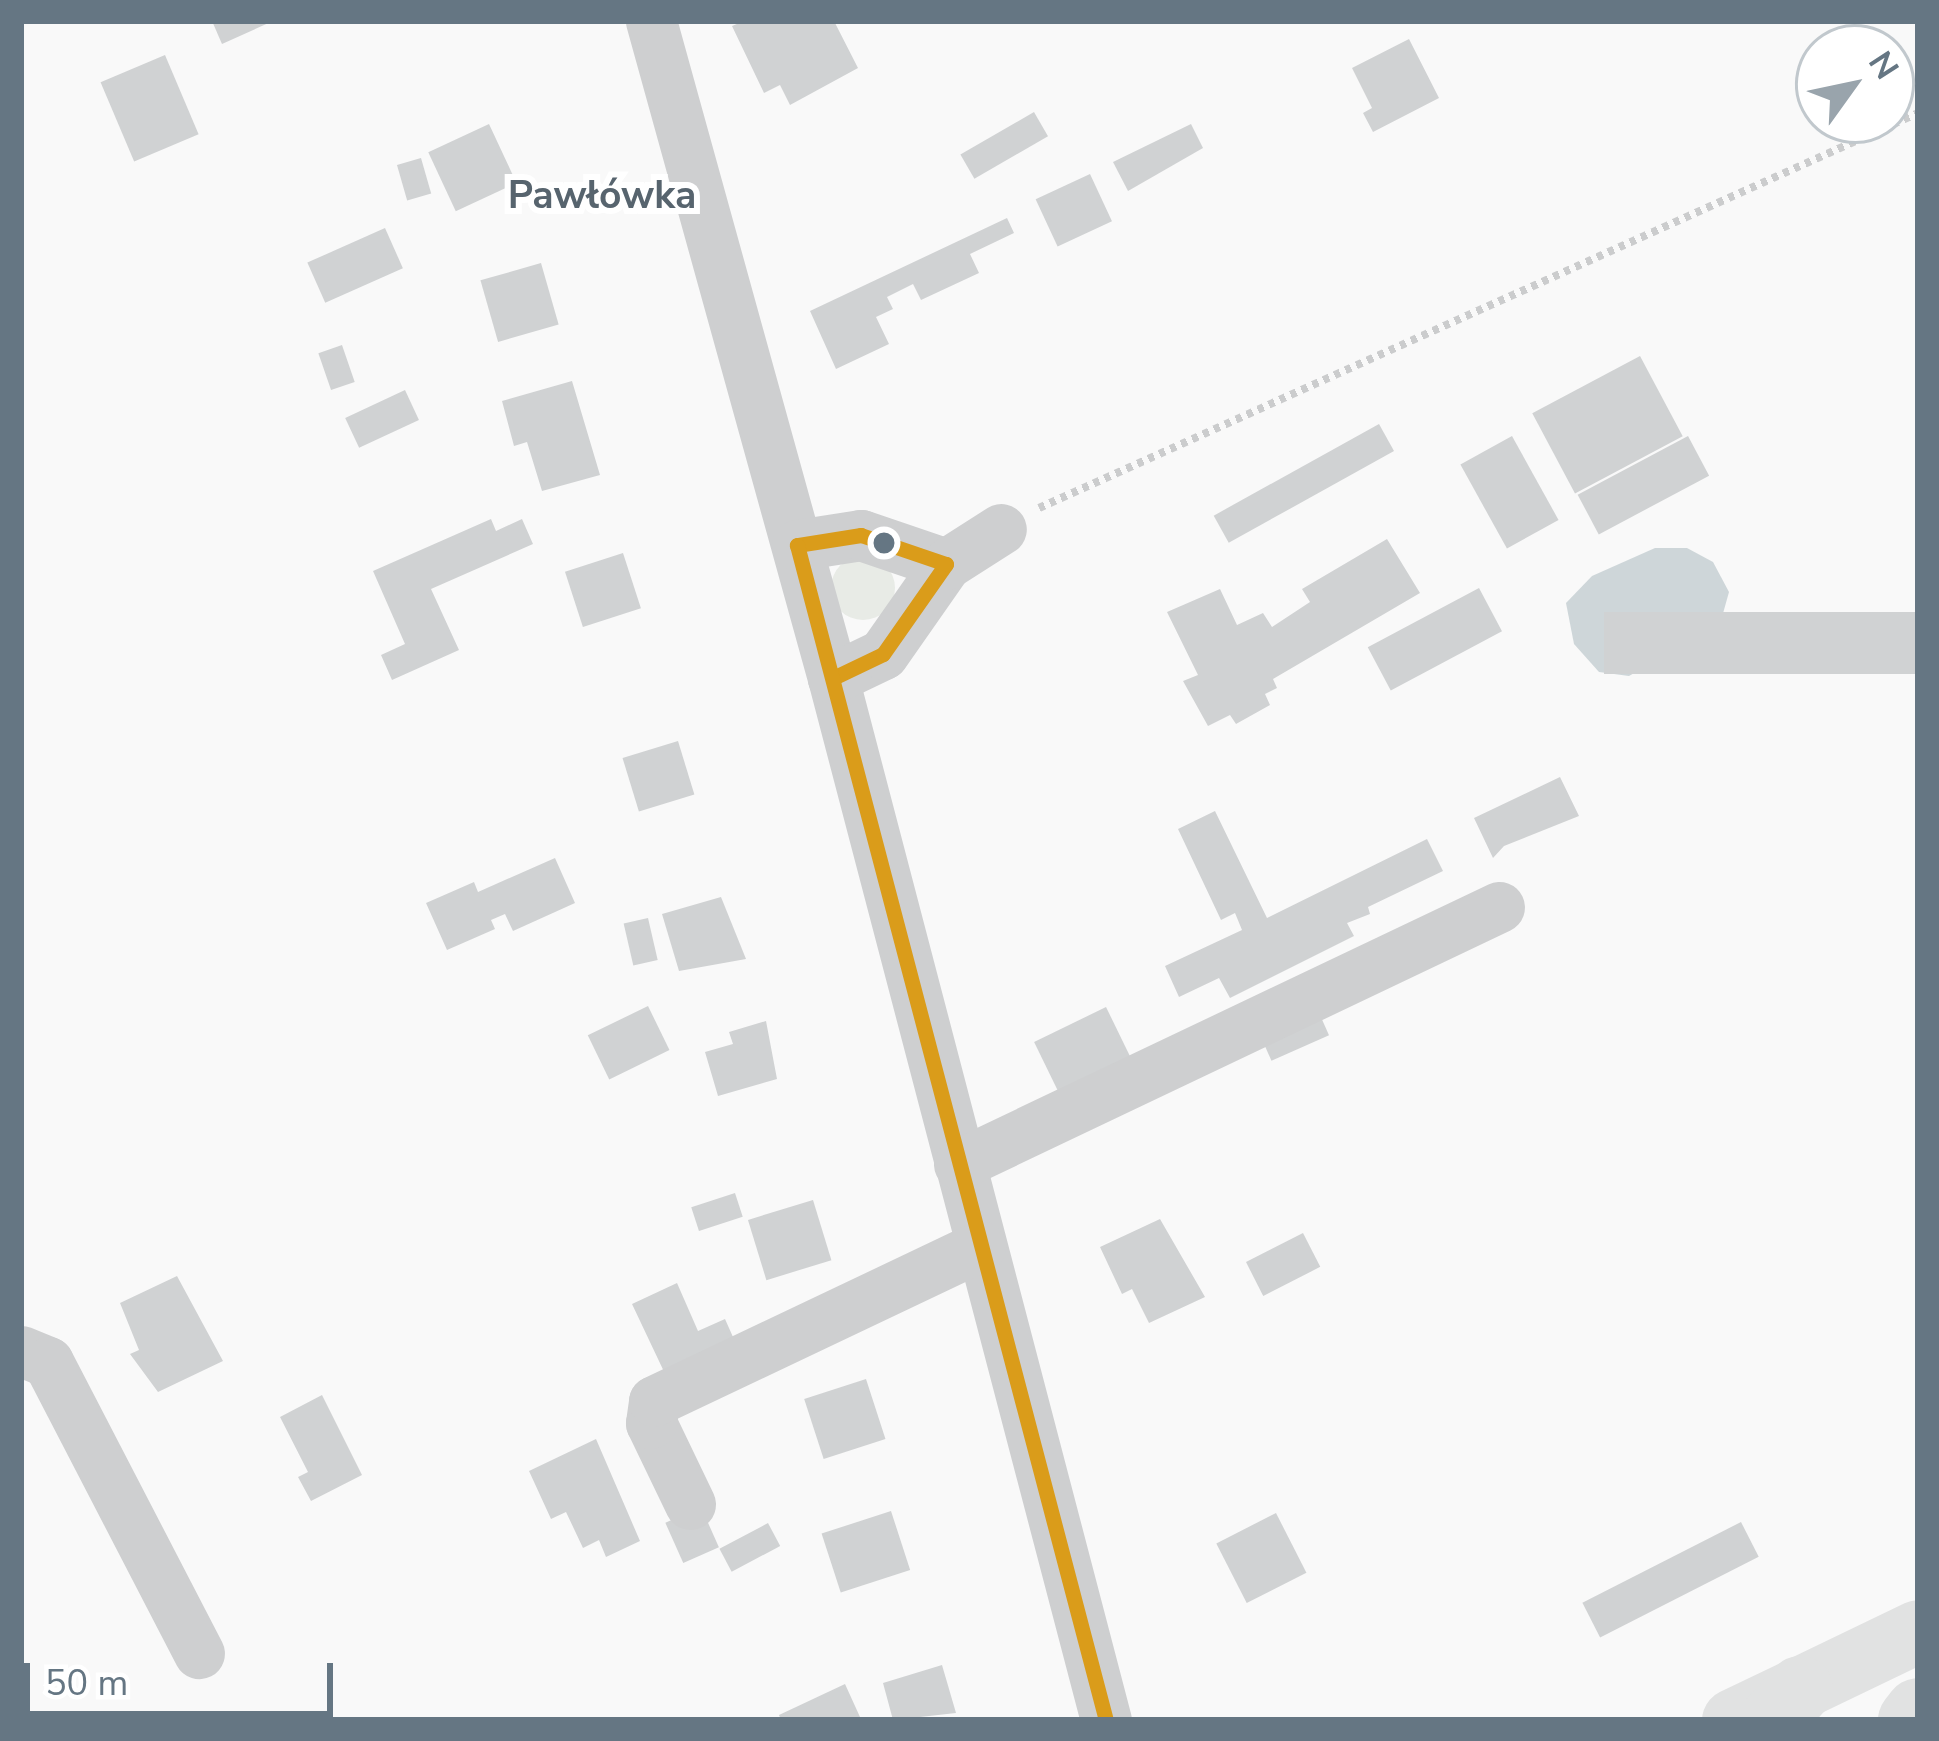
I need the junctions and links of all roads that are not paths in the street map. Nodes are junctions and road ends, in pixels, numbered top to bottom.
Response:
1 (651, 21) edge
2 (1001, 530) road end
3 (797, 544) junction
4 (946, 564) junction
5 (833, 678) junction
6 (1498, 907) dead end
7 (959, 1164) junction
8 (980, 1246) junction
9 (21, 1351) edge
10 (690, 1504) dead end
11 (1918, 1631) edge
12 (200, 1653) dead end
13 (1918, 1682) edge
14 (1918, 1711) edge
15 (1776, 1713) edge
16 (1106, 1720) edge
17 (1911, 1720) edge

1 - 3 street
2 - 4 street
3 - 4 street
3 - 5 street
4 - 5 street
5 - 7 street
6 - 7 street
7 - 8 street
8 - 10 street
8 - 16 street
9 - 12 street
11 - 15 main road
13 - 15 main road
14 - 17 highway

